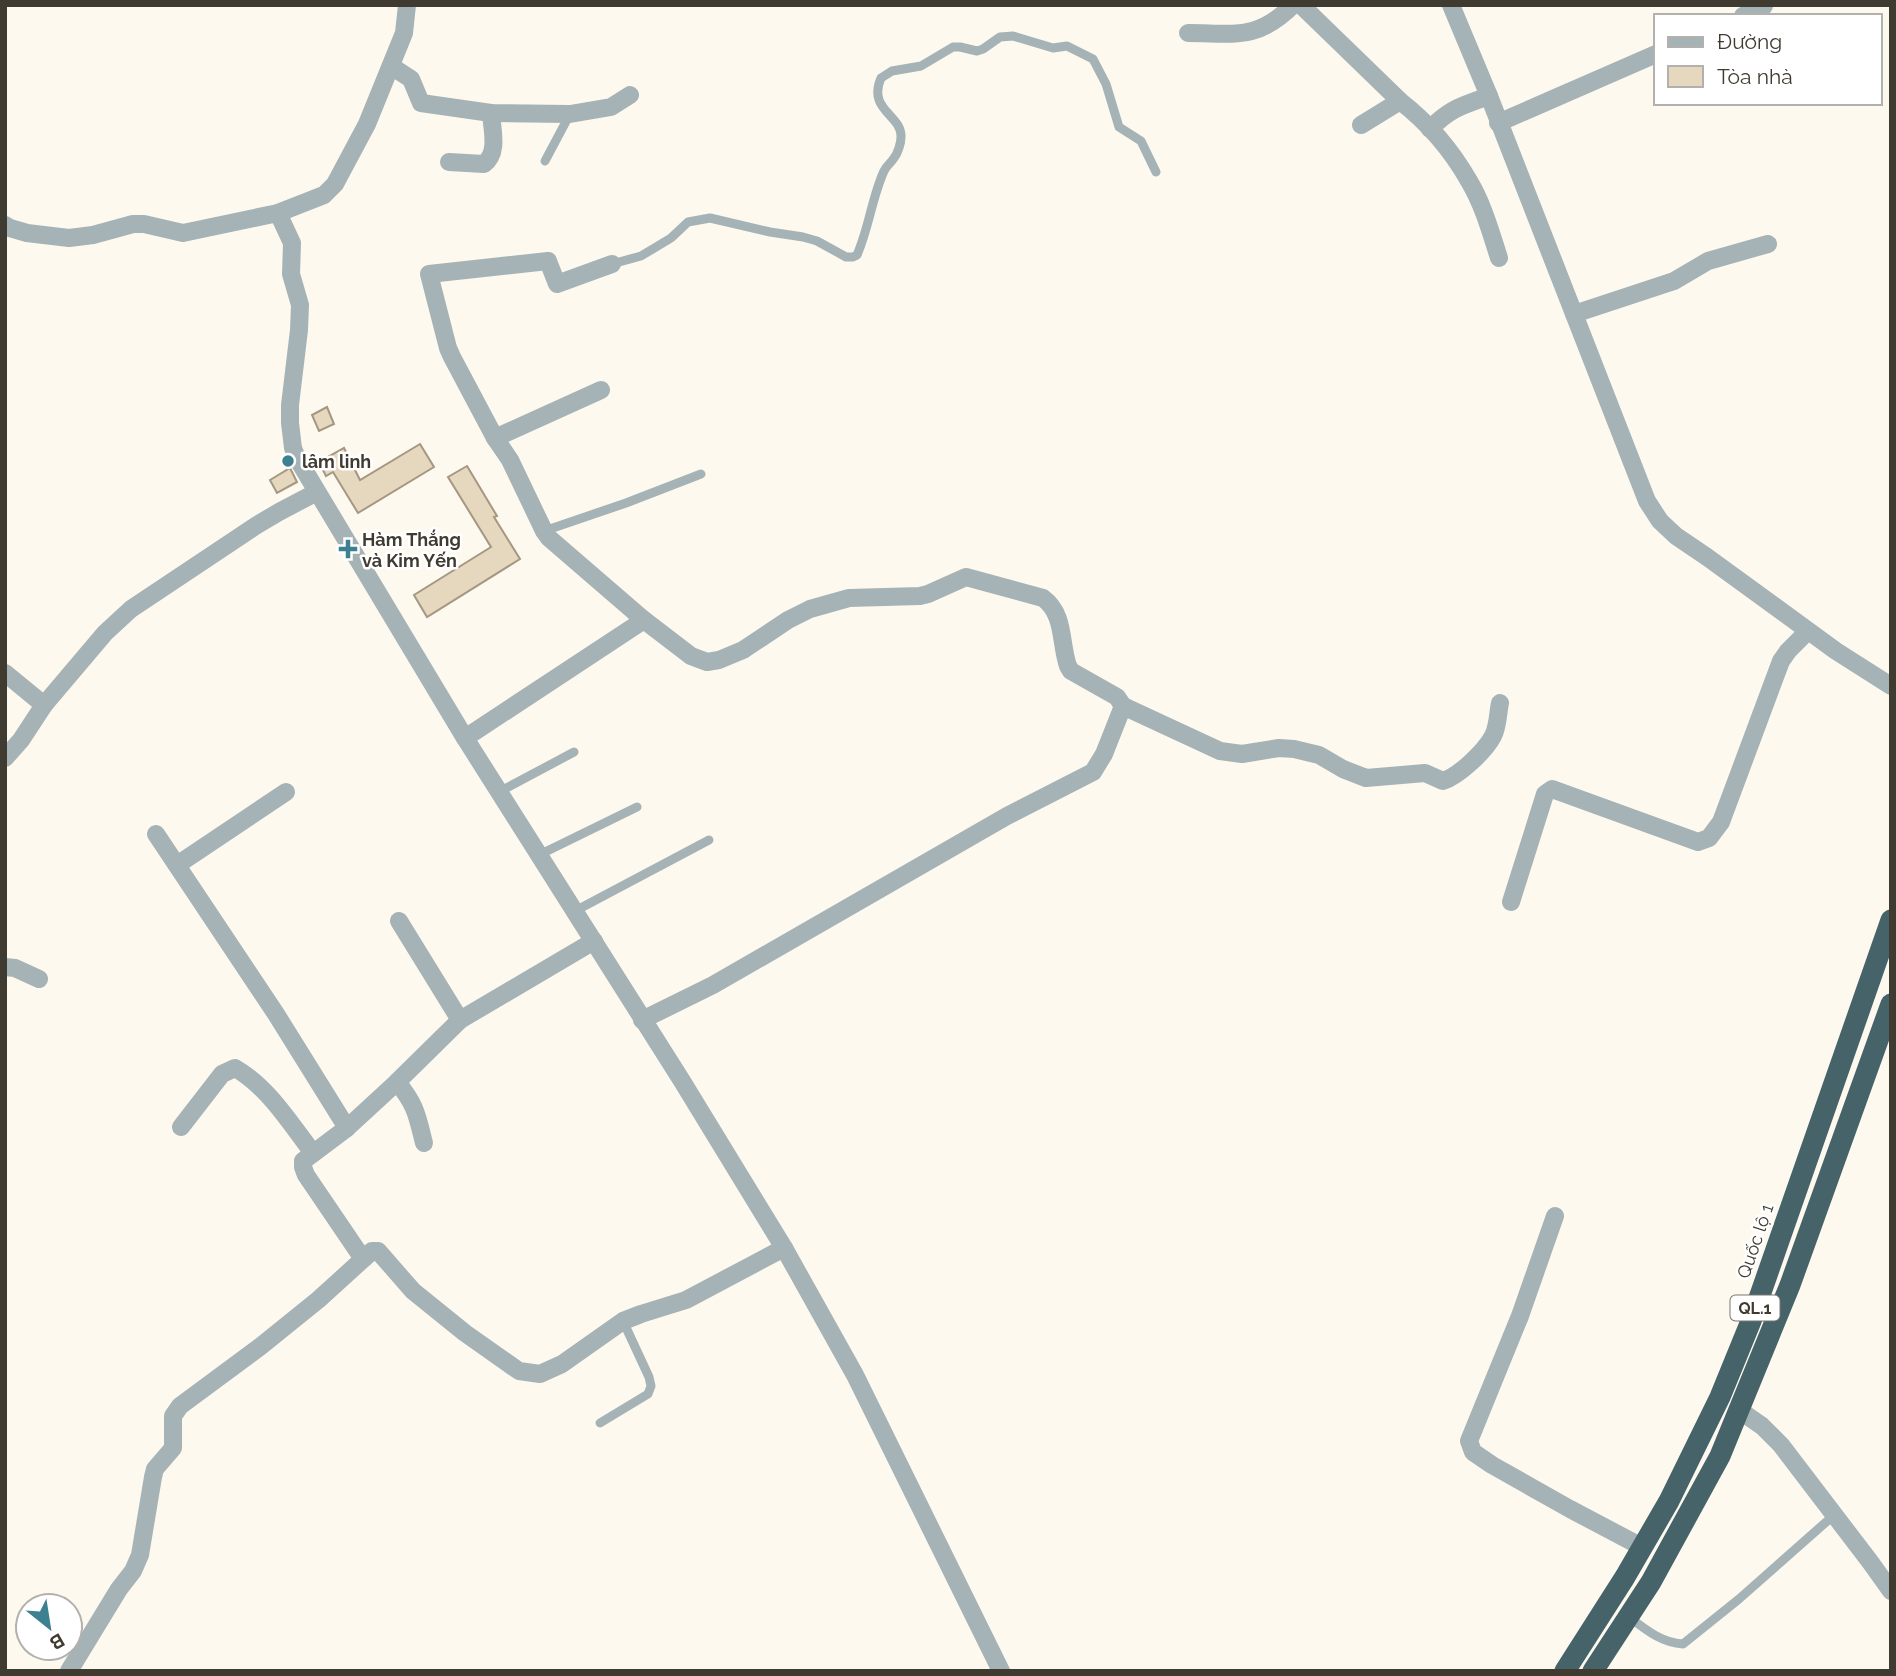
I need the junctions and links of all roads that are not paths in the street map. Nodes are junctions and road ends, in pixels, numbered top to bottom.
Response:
1 (407, 5) edge
2 (1293, 5) edge
3 (1301, 5) edge
4 (1451, 5) edge
5 (1764, 6) edge
6 (1746, 14) edge
7 (1188, 33) dead end
8 (1654, 55) edge
9 (391, 66) junction
10 (630, 95) dead end
11 (1489, 96) junction
12 (1400, 102) junction
13 (491, 113) junction
14 (570, 114) junction
15 (1498, 123) junction
16 (1361, 125) dead end
17 (1430, 129) junction
18 (545, 161) dead end
19 (449, 162) dead end
20 (1156, 172) dead end
21 (278, 214) junction
22 (5, 225) edge
23 (1768, 244) dead end
24 (1499, 258) dead end
25 (612, 264) joint
26 (1574, 314) junction
27 (601, 390) dead end
28 (495, 438) junction
29 (701, 474) dead end
30 (317, 492) junction
31 (544, 531) junction
32 (644, 620) junction
33 (1808, 631) junction
34 (5, 673) edge
35 (1891, 686) edge
36 (1500, 703) dead end
37 (44, 705) junction
38 (1123, 706) junction
39 (466, 738) junction
40 (574, 752) dead end
41 (5, 758) edge
42 (286, 792) dead end
43 (499, 792) junction
44 (637, 807) dead end
45 (156, 834) dead end
46 (709, 840) dead end
47 (539, 855) junction
48 (177, 865) junction
49 (1511, 902) dead end
50 (575, 911) junction
51 (1891, 920) edge
52 (399, 921) dead end
53 (594, 941) junction
54 (5, 967) edge
55 (39, 979) dead end
56 (1891, 1004) edge
57 (460, 1020) junction
58 (642, 1020) junction
59 (397, 1082) junction
60 (181, 1127) dead end
61 (347, 1128) junction
62 (424, 1143) dead end
63 (313, 1153) junction
64 (1555, 1216) dead end
65 (784, 1248) junction
66 (363, 1259) junction
67 (623, 1321) junction
68 (1739, 1410) junction
69 (600, 1423) dead end
70 (1834, 1515) junction
71 (1642, 1547) junction
72 (1891, 1591) edge
73 (1628, 1617) junction
74 (69, 1671) edge
75 (1002, 1671) edge
76 (1566, 1671) edge
77 (1593, 1671) edge

1 - 9 street
2 - 7 street
3 - 12 street
4 - 11 street
5 - 6 street
8 - 15 street
9 - 13 street
9 - 21 street
10 - 14 street
11 - 15 street
11 - 17 street
12 - 16 street
12 - 17 street
13 - 14 street
13 - 19 street
14 - 18 lane
15 - 26 street
17 - 24 street
20 - 25 lane
21 - 22 street
21 - 30 street
23 - 26 street
25 - 28 street
26 - 33 street
27 - 28 street
28 - 31 street
29 - 31 lane
30 - 37 street
30 - 39 street
31 - 32 street
32 - 38 street
32 - 39 street
33 - 35 street
33 - 49 street
34 - 37 street
36 - 38 street
37 - 41 street
38 - 58 street
39 - 43 street
40 - 43 lane
42 - 48 street
43 - 47 street
44 - 47 lane
45 - 48 street
46 - 50 lane
47 - 50 street
48 - 61 street
50 - 53 street
51 - 71 highway, Quốc lộ 1 / QL.1
52 - 57 street
53 - 57 street
53 - 58 street
54 - 55 street
56 - 68 highway, QL.1
57 - 59 street
58 - 65 street
59 - 61 street
59 - 62 street
60 - 63 street
61 - 63 street
63 - 66 street
64 - 71 street
65 - 67 street
65 - 75 street
66 - 67 street
66 - 74 street
67 - 69 lane
68 - 70 street
68 - 73 highway, QL.1
70 - 72 street
70 - 73 lane
71 - 76 highway, Quốc lộ 1 / QL.1
73 - 77 highway, QL.1

